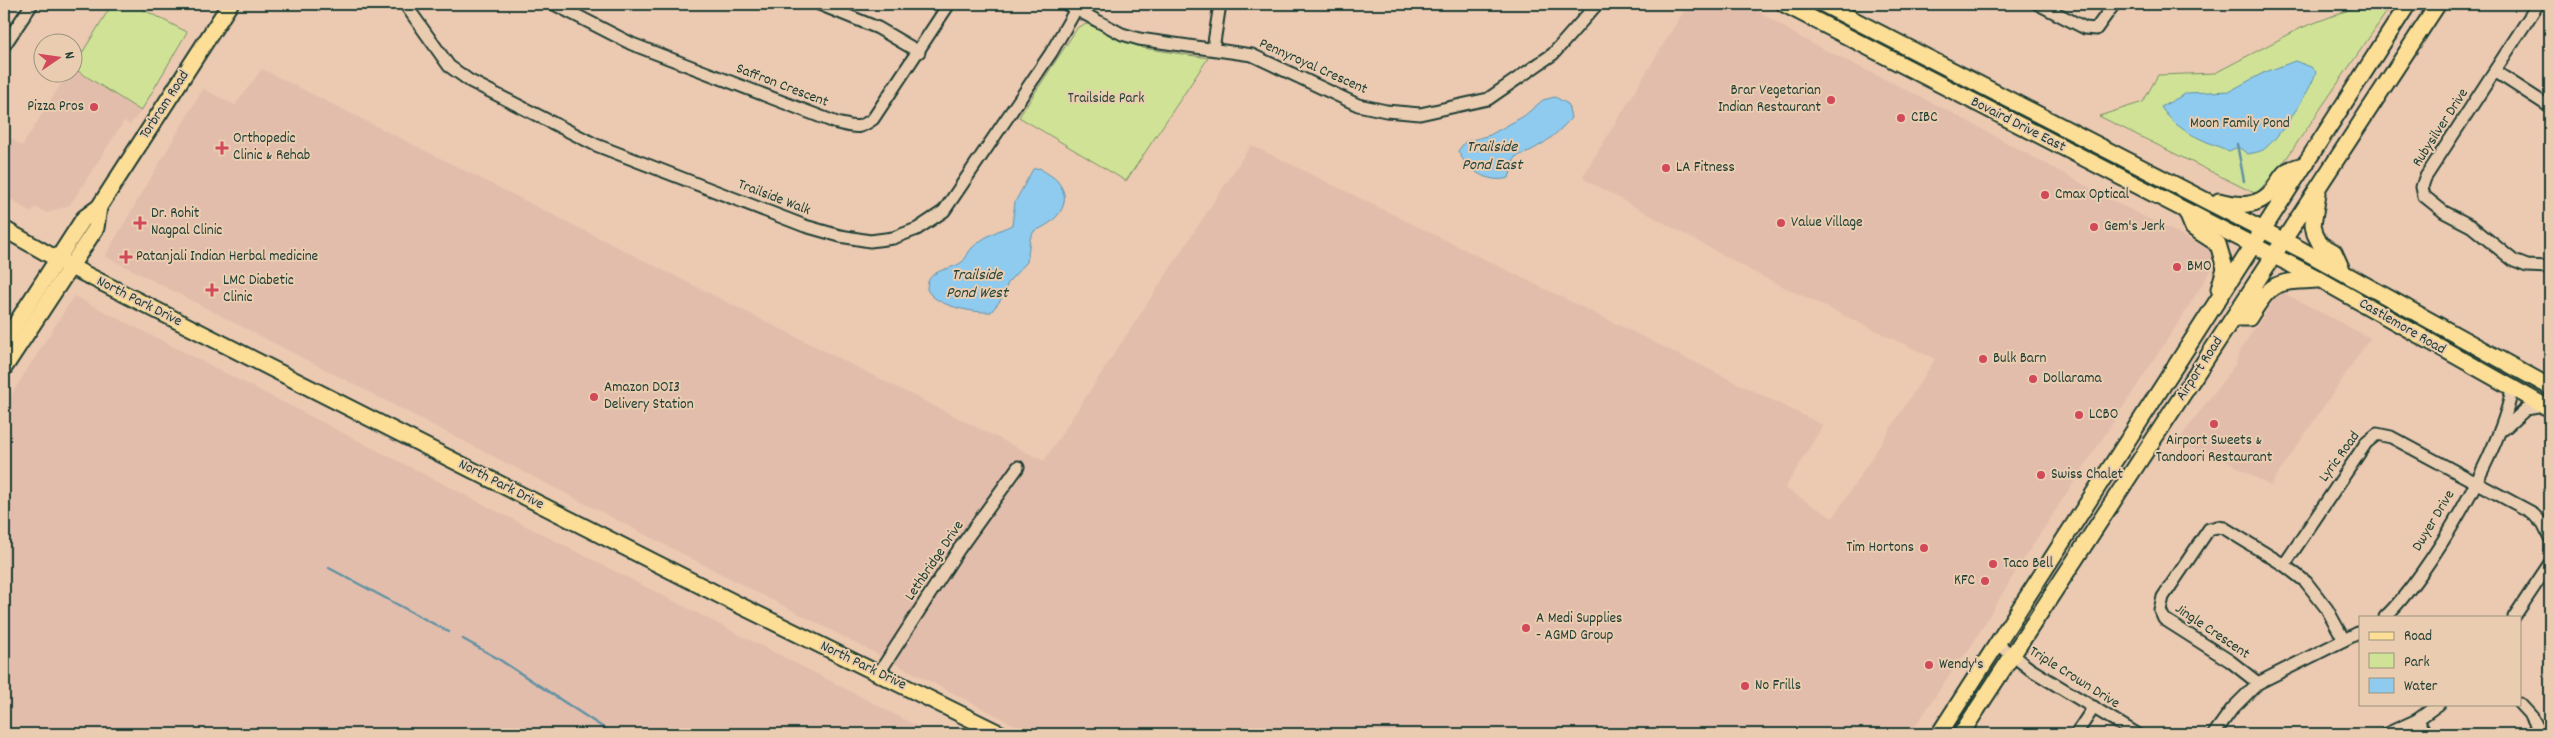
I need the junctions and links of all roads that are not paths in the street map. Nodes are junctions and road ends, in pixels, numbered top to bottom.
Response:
1 (32, 4) edge
2 (230, 4) edge
3 (405, 4) edge
4 (554, 4) edge
5 (819, 4) edge
6 (949, 4) edge
7 (1220, 4) edge
8 (1597, 4) edge
9 (1784, 4) edge
10 (1823, 4) edge
11 (2038, 4) edge
12 (2114, 4) edge
13 (2408, 4) edge
14 (2438, 4) edge
15 (2538, 4) edge
16 (1074, 6) edge
17 (4, 46) edge
18 (1213, 49) junction
19 (919, 52) junction
20 (2496, 72) junction
21 (2550, 107) edge
22 (2306, 164) junction
23 (2322, 181) junction
24 (2194, 194) junction
25 (99, 207) junction
26 (2186, 211) junction
27 (4, 229) edge
28 (2263, 230) junction
29 (2283, 240) junction
30 (2253, 245) junction
31 (2273, 256) junction
32 (57, 259) junction
33 (71, 267) junction
34 (2550, 267) edge
35 (2343, 272) junction
36 (2319, 279) junction
37 (2216, 303) junction
38 (2233, 318) junction
39 (4, 342) edge
40 (4, 368) edge
41 (2550, 387) edge
42 (2512, 388) junction
43 (2547, 408) edge
44 (2500, 435) junction
45 (1018, 467) dead end
46 (2475, 482) junction
47 (2550, 538) edge
48 (2550, 563) edge
49 (2284, 565) junction
50 (2386, 616) edge
51 (2515, 616) edge
52 (2359, 632) edge
53 (2344, 640) junction
54 (1998, 644) junction
55 (2012, 655) junction
56 (879, 673) junction
57 (2258, 684) junction
58 (2436, 706) edge
59 (2522, 706) edge
60 (2094, 707) junction
61 (2417, 720) junction
62 (1001, 734) edge
63 (1939, 734) edge
64 (1961, 734) edge
65 (2076, 734) edge
66 (2137, 734) edge
67 (2214, 734) edge
68 (2386, 734) edge
69 (2427, 734) edge
70 (2541, 734) edge

1 - 17 street
2 - 25 main road, Torbram Road
3 - 16 street, Trailside Walk
4 - 19 street, Saffron Crescent
5 - 19 street
6 - 19 street, Saffron Crescent
7 - 18 street
8 - 18 street, Pennyroyal Crescent
9 - 26 main road, Bovaird Drive East
10 - 24 main road, Bovaird Drive East
11 - 12 street
13 - 22 main road, Airport Road
14 - 23 main road, Airport Road
15 - 20 street, Rubysilver Drive
16 - 18 street, Pennyroyal Crescent
20 - 21 street
20 - 34 street, Rubysilver Drive
22 - 24 main road
22 - 28 main road, Airport Road
23 - 29 main road, Airport Road
23 - 35 main road
24 - 28 main road, Bovaird Drive East
25 - 32 main road, Torbram Road
25 - 33 main road, Torbram Road
26 - 30 main road, Bovaird Drive East
26 - 37 main road
27 - 32 main road, North Park Drive
28 - 29 main road, Castlemore Road
28 - 30 main road, Airport Road
29 - 31 main road, Airport Road
29 - 35 main road, Castlemore Road
30 - 31 main road, Castlemore Road
30 - 37 main road, Airport Road
31 - 36 main road, Castlemore Road
31 - 38 main road, Airport Road
32 - 33 main road, North Park Drive
32 - 39 main road, Torbram Road
33 - 40 main road, Torbram Road
33 - 56 main road, North Park Drive
35 - 41 main road, Castlemore Road
36 - 38 main road
36 - 42 main road, Castlemore Road
37 - 54 main road, Airport Road
38 - 55 main road, Airport Road
42 - 43 main road, Castlemore Road
42 - 44 street, Dwyer Drive
43 - 44 street, Dwyer Drive
44 - 46 street, Dwyer Drive
45 - 56 street, Lethbridge Drive
46 - 47 street
46 - 49 street, Lyric Road
46 - 50 street, Dwyer Drive
48 - 51 street
49 - 53 street, Jingle Crescent
49 - 57 street, Jingle Crescent
52 - 53 street
53 - 57 street
54 - 55 street, Triple Crown Drive
54 - 63 main road, Airport Road
55 - 60 street, Triple Crown Drive
55 - 64 main road, Airport Road
56 - 62 main road, North Park Drive
57 - 67 street
58 - 61 street
59 - 70 street
60 - 65 street
60 - 66 street, Triple Crown Drive
61 - 68 street
61 - 69 street

